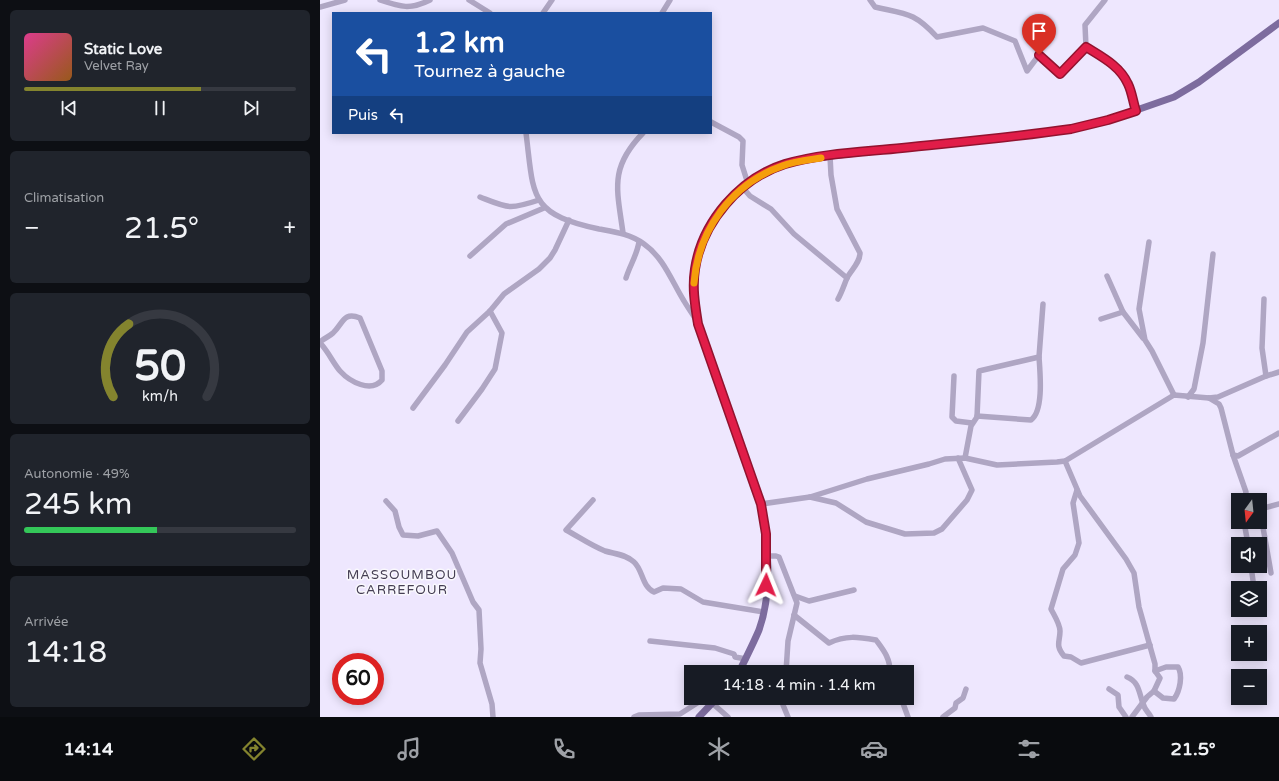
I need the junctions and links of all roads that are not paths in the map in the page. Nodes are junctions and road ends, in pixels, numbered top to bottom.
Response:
1 (345, 0) edge
2 (380, 0) edge
3 (430, 0) edge
4 (468, 0) edge
5 (552, 0) edge
6 (670, 0) edge
7 (870, 0) edge
8 (1105, 0) edge
9 (320, 7) edge
10 (488, 12) edge
11 (544, 12) edge
12 (663, 12) edge
13 (1279, 23) edge
14 (1086, 47) junction
15 (1136, 111) junction
16 (712, 123) edge
17 (526, 134) edge
18 (642, 134) edge
19 (830, 156) junction
20 (746, 186) junction
21 (480, 197) dead end
22 (539, 200) junction
23 (544, 208) junction
24 (569, 220) junction
25 (623, 233) junction
26 (639, 242) junction
27 (1148, 242) dead end
28 (1214, 254) dead end
29 (470, 256) dead end
30 (1107, 276) dead end
31 (626, 278) dead end
32 (847, 278) junction
33 (838, 299) dead end
34 (1264, 299) dead end
35 (1043, 304) dead end
36 (490, 312) junction
37 (1123, 312) junction
38 (1101, 319) dead end
39 (698, 324) junction
40 (1145, 340) junction
41 (320, 342) edge
42 (1039, 358) junction
43 (1279, 372) edge
44 (954, 376) dead end
45 (1266, 376) junction
46 (1174, 395) junction
47 (1188, 397) junction
48 (1210, 398) junction
49 (412, 408) dead end
50 (977, 416) junction
51 (458, 421) dead end
52 (972, 423) junction
53 (1279, 433) edge
54 (1233, 455) junction
55 (958, 458) junction
56 (965, 458) junction
57 (1065, 461) junction
58 (1077, 490) junction
59 (1246, 493) edge
60 (810, 497) junction
61 (593, 500) dead end
62 (386, 501) dead end
63 (761, 504) junction
64 (1279, 504) edge
65 (1267, 508) edge
66 (1263, 529) edge
67 (767, 556) junction
68 (1271, 573) dead end
69 (854, 590) dead end
70 (795, 596) junction
71 (764, 612) junction
72 (794, 615) junction
73 (650, 641) dead end
74 (1150, 645) junction
75 (746, 659) junction
76 (743, 665) edge
77 (786, 665) edge
78 (890, 665) edge
79 (1155, 671) junction
80 (1127, 677) dead end
81 (966, 689) dead end
82 (1109, 689) dead end
83 (1154, 691) junction
84 (1143, 701) junction
85 (694, 705) edge
86 (710, 705) edge
87 (719, 705) edge
88 (783, 705) edge
89 (904, 705) edge
90 (493, 717) edge
91 (634, 717) edge
92 (699, 717) edge
93 (728, 717) edge
94 (788, 717) edge
95 (908, 717) edge
96 (943, 717) edge
97 (1126, 717) edge
98 (1132, 717) edge
99 (1151, 717) edge

1 - 9 street
2 - 3 street
4 - 10 street
5 - 11 street
6 - 12 street
7 - 14 street
8 - 14 street
13 - 15 main road
14 - 15 street
15 - 19 main road
16 - 20 street
17 - 22 street
18 - 25 street
19 - 20 main road
19 - 32 street
20 - 32 street
20 - 39 main road
21 - 22 street
22 - 23 street
23 - 24 street
23 - 29 street
24 - 25 street
24 - 36 street
25 - 26 street
26 - 31 street
26 - 39 street
27 - 40 street
28 - 47 street
30 - 37 street
32 - 33 street
34 - 45 street
35 - 42 street
36 - 49 street
36 - 51 street
37 - 38 street
37 - 40 street
39 - 63 main road
40 - 46 street
41 - 41 street
42 - 50 street
42 - 50 street
43 - 45 street
44 - 52 street
45 - 48 street
46 - 47 street
46 - 57 street
47 - 48 street
48 - 54 street
50 - 52 street
52 - 56 street
53 - 54 street
54 - 59 street
55 - 56 street
55 - 60 street
55 - 60 street
56 - 57 street
57 - 58 street
58 - 74 street
58 - 74 street
60 - 63 street
61 - 71 street
62 - 90 street
63 - 67 main road
64 - 65 street
66 - 68 street
67 - 70 street
67 - 71 main road
69 - 70 street
70 - 72 street
71 - 75 main road
72 - 77 street
72 - 78 street
73 - 75 street
74 - 79 street
75 - 76 main road
79 - 83 street
79 - 83 street
80 - 84 street
81 - 96 street
82 - 97 street
83 - 84 street
84 - 98 street
84 - 99 street
85 - 91 street
86 - 92 main road
87 - 93 street
88 - 94 street
89 - 95 street

